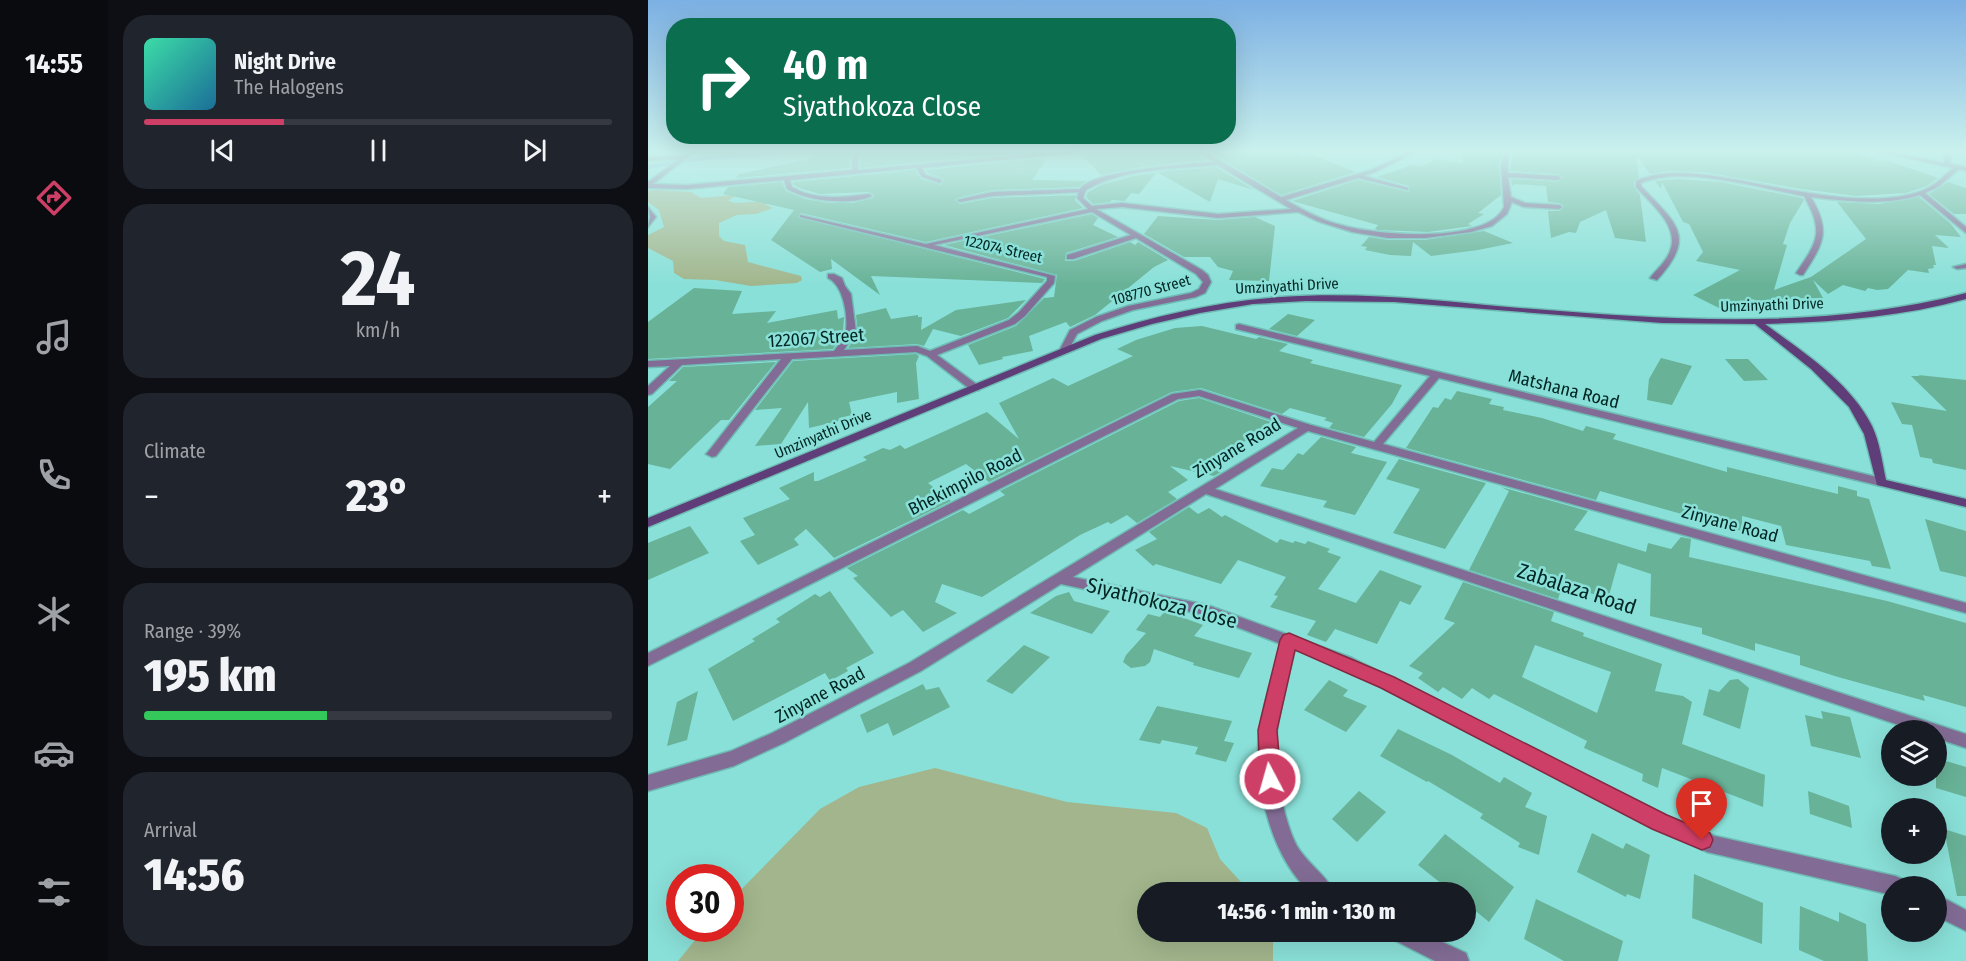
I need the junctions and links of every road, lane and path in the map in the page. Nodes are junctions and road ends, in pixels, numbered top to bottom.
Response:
1 (814, 196) edge
2 (869, 196) dead end
3 (982, 196) edge
4 (1080, 196) edge
5 (1274, 196) edge
6 (1294, 196) edge
7 (1647, 196) edge
8 (1807, 196) edge
9 (1836, 196) edge
10 (1892, 196) edge
11 (1924, 196) edge
12 (1507, 197) joint
13 (960, 200) dead end
14 (1281, 200) junction
15 (1559, 207) dead end
16 (648, 209) edge
17 (1093, 209) junction
18 (1298, 210) junction
19 (802, 216) dead end
20 (648, 225) edge
21 (1966, 231) edge
22 (1138, 235) junction
23 (927, 245) junction
24 (1070, 257) dead end
25 (1966, 266) edge
26 (1957, 267) dead end
27 (1800, 273) dead end
28 (831, 276) dead end
29 (1654, 278) dead end
30 (1966, 296) edge
31 (1758, 322) junction
32 (1239, 327) dead end
33 (1064, 351) junction
34 (837, 353) junction
35 (930, 354) junction
36 (789, 356) junction
37 (680, 363) junction
38 (648, 364) edge
39 (1436, 375) junction
40 (975, 388) junction
41 (648, 392) edge
42 (1307, 427) junction
43 (1376, 446) junction
44 (712, 454) dead end
45 (1881, 482) junction
46 (1205, 490) junction
47 (1966, 503) edge
48 (648, 523) edge
49 (1060, 579) junction
50 (1966, 608) edge
51 (1289, 640) junction
52 (648, 660) edge
53 (1902, 720) edge
54 (1947, 735) edge
55 (1966, 741) edge
56 (648, 783) edge
57 (1314, 882) edge
58 (1881, 883) edge
59 (1947, 910) edge
60 (1966, 921) edge
61 (1419, 942) edge
62 (1458, 961) edge

1 - 2 street
3 - 13 street
4 - 17 street, 108770 Street
5 - 14 street
6 - 14 street
7 - 29 street
8 - 27 street
9 - 10 street
11 - 21 street
12 - 15 street
12 - 18 street
14 - 18 street
16 - 20 street
17 - 18 street
17 - 22 street, 108770 Street
17 - 23 street
19 - 23 street, 122074 Street
22 - 24 street
22 - 33 street, 108770 Street
23 - 35 street, 122074 Street
25 - 26 street
28 - 34 street
30 - 31 street, Umzinyathi Drive
31 - 33 street, Umzinyathi Drive
31 - 45 street
32 - 39 street, Matshana Road
33 - 40 street, Umzinyathi Drive
34 - 35 street, 122067 Street
34 - 36 street, 122067 Street
35 - 40 street, 122067 Street
36 - 37 street, 122067 Street
36 - 44 street
37 - 38 street, 122067 Street
37 - 41 street
39 - 43 street
39 - 45 street, Matshana Road
40 - 48 street, Umzinyathi Drive
42 - 43 street, Zinyane Road
42 - 46 street, Zinyane Road
42 - 52 street, Bhekimpilo Road
43 - 50 street, Zinyane Road
45 - 47 street
46 - 49 street, Zinyane Road
46 - 53 street, Zabalaza Road
49 - 51 street, Siyathokoza Close
49 - 56 street, Zinyane Road
51 - 57 street
51 - 58 street, Siyathokoza Close
54 - 55 street, Zabalaza Road
59 - 60 street
61 - 62 street

